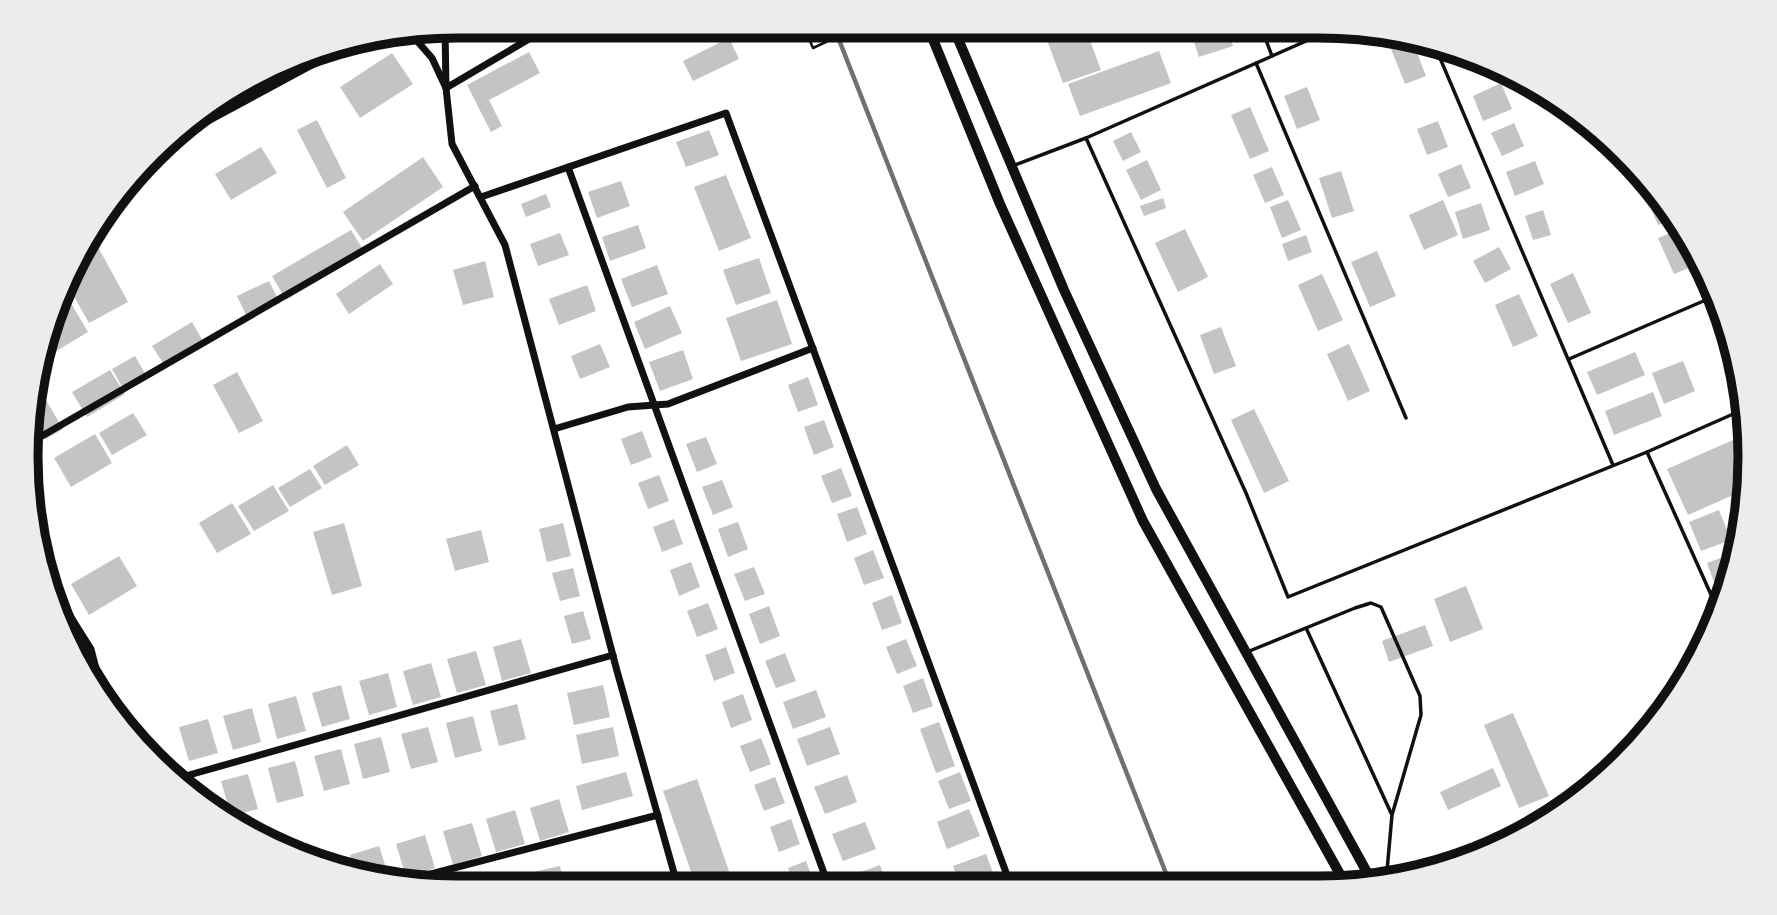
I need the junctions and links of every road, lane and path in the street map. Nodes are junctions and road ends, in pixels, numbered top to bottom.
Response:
1 (445, 38) edge
2 (531, 38) edge
3 (809, 38) edge
4 (834, 38) edge
5 (932, 38) edge
6 (957, 38) edge
7 (1265, 38) edge
8 (1313, 38) edge
9 (417, 40) edge
10 (1272, 56) junction
11 (1439, 56) edge
12 (1256, 63) junction
13 (313, 64) edge
14 (446, 88) junction
15 (207, 122) edge
16 (1086, 138) junction
17 (568, 167) junction
18 (1010, 167) junction
19 (475, 186) junction
20 (481, 197) junction
21 (1708, 299) edge
22 (813, 348) junction
23 (1569, 359) junction
24 (654, 405) junction
25 (1736, 413) edge
26 (1406, 418) dead end
27 (554, 429) junction
28 (39, 438) edge
29 (1647, 452) junction
30 (1613, 466) junction
31 (1713, 600) edge
32 (68, 613) edge
33 (1307, 630) junction
34 (1247, 652) junction
35 (613, 655) junction
36 (96, 669) edge
37 (185, 776) edge
38 (658, 815) junction
39 (1392, 815) junction
40 (1387, 871) edge
41 (1368, 874) edge
42 (425, 875) edge
43 (675, 876) edge
44 (825, 876) edge
45 (1007, 876) edge
46 (1341, 876) edge

1 - 14 street
2 - 14 street
3 - 4 path
5 - 46 main road
6 - 18 main road
7 - 10 lane
8 - 10 lane
9 - 14 street
10 - 12 lane
11 - 23 lane
12 - 16 lane
12 - 26 lane
13 - 15 street
14 - 19 street
16 - 18 lane
16 - 30 lane
17 - 20 street
17 - 22 street
17 - 24 street
18 - 34 main road
19 - 20 street
19 - 28 street
20 - 27 street
21 - 23 lane
22 - 24 street
22 - 45 street
23 - 30 lane
24 - 27 street
24 - 44 street
25 - 29 lane
27 - 35 street
29 - 30 lane
29 - 31 lane
32 - 36 street
33 - 34 lane
33 - 39 lane
33 - 39 lane
34 - 41 main road
35 - 37 street
35 - 38 street
38 - 42 street
38 - 43 street
39 - 40 lane

